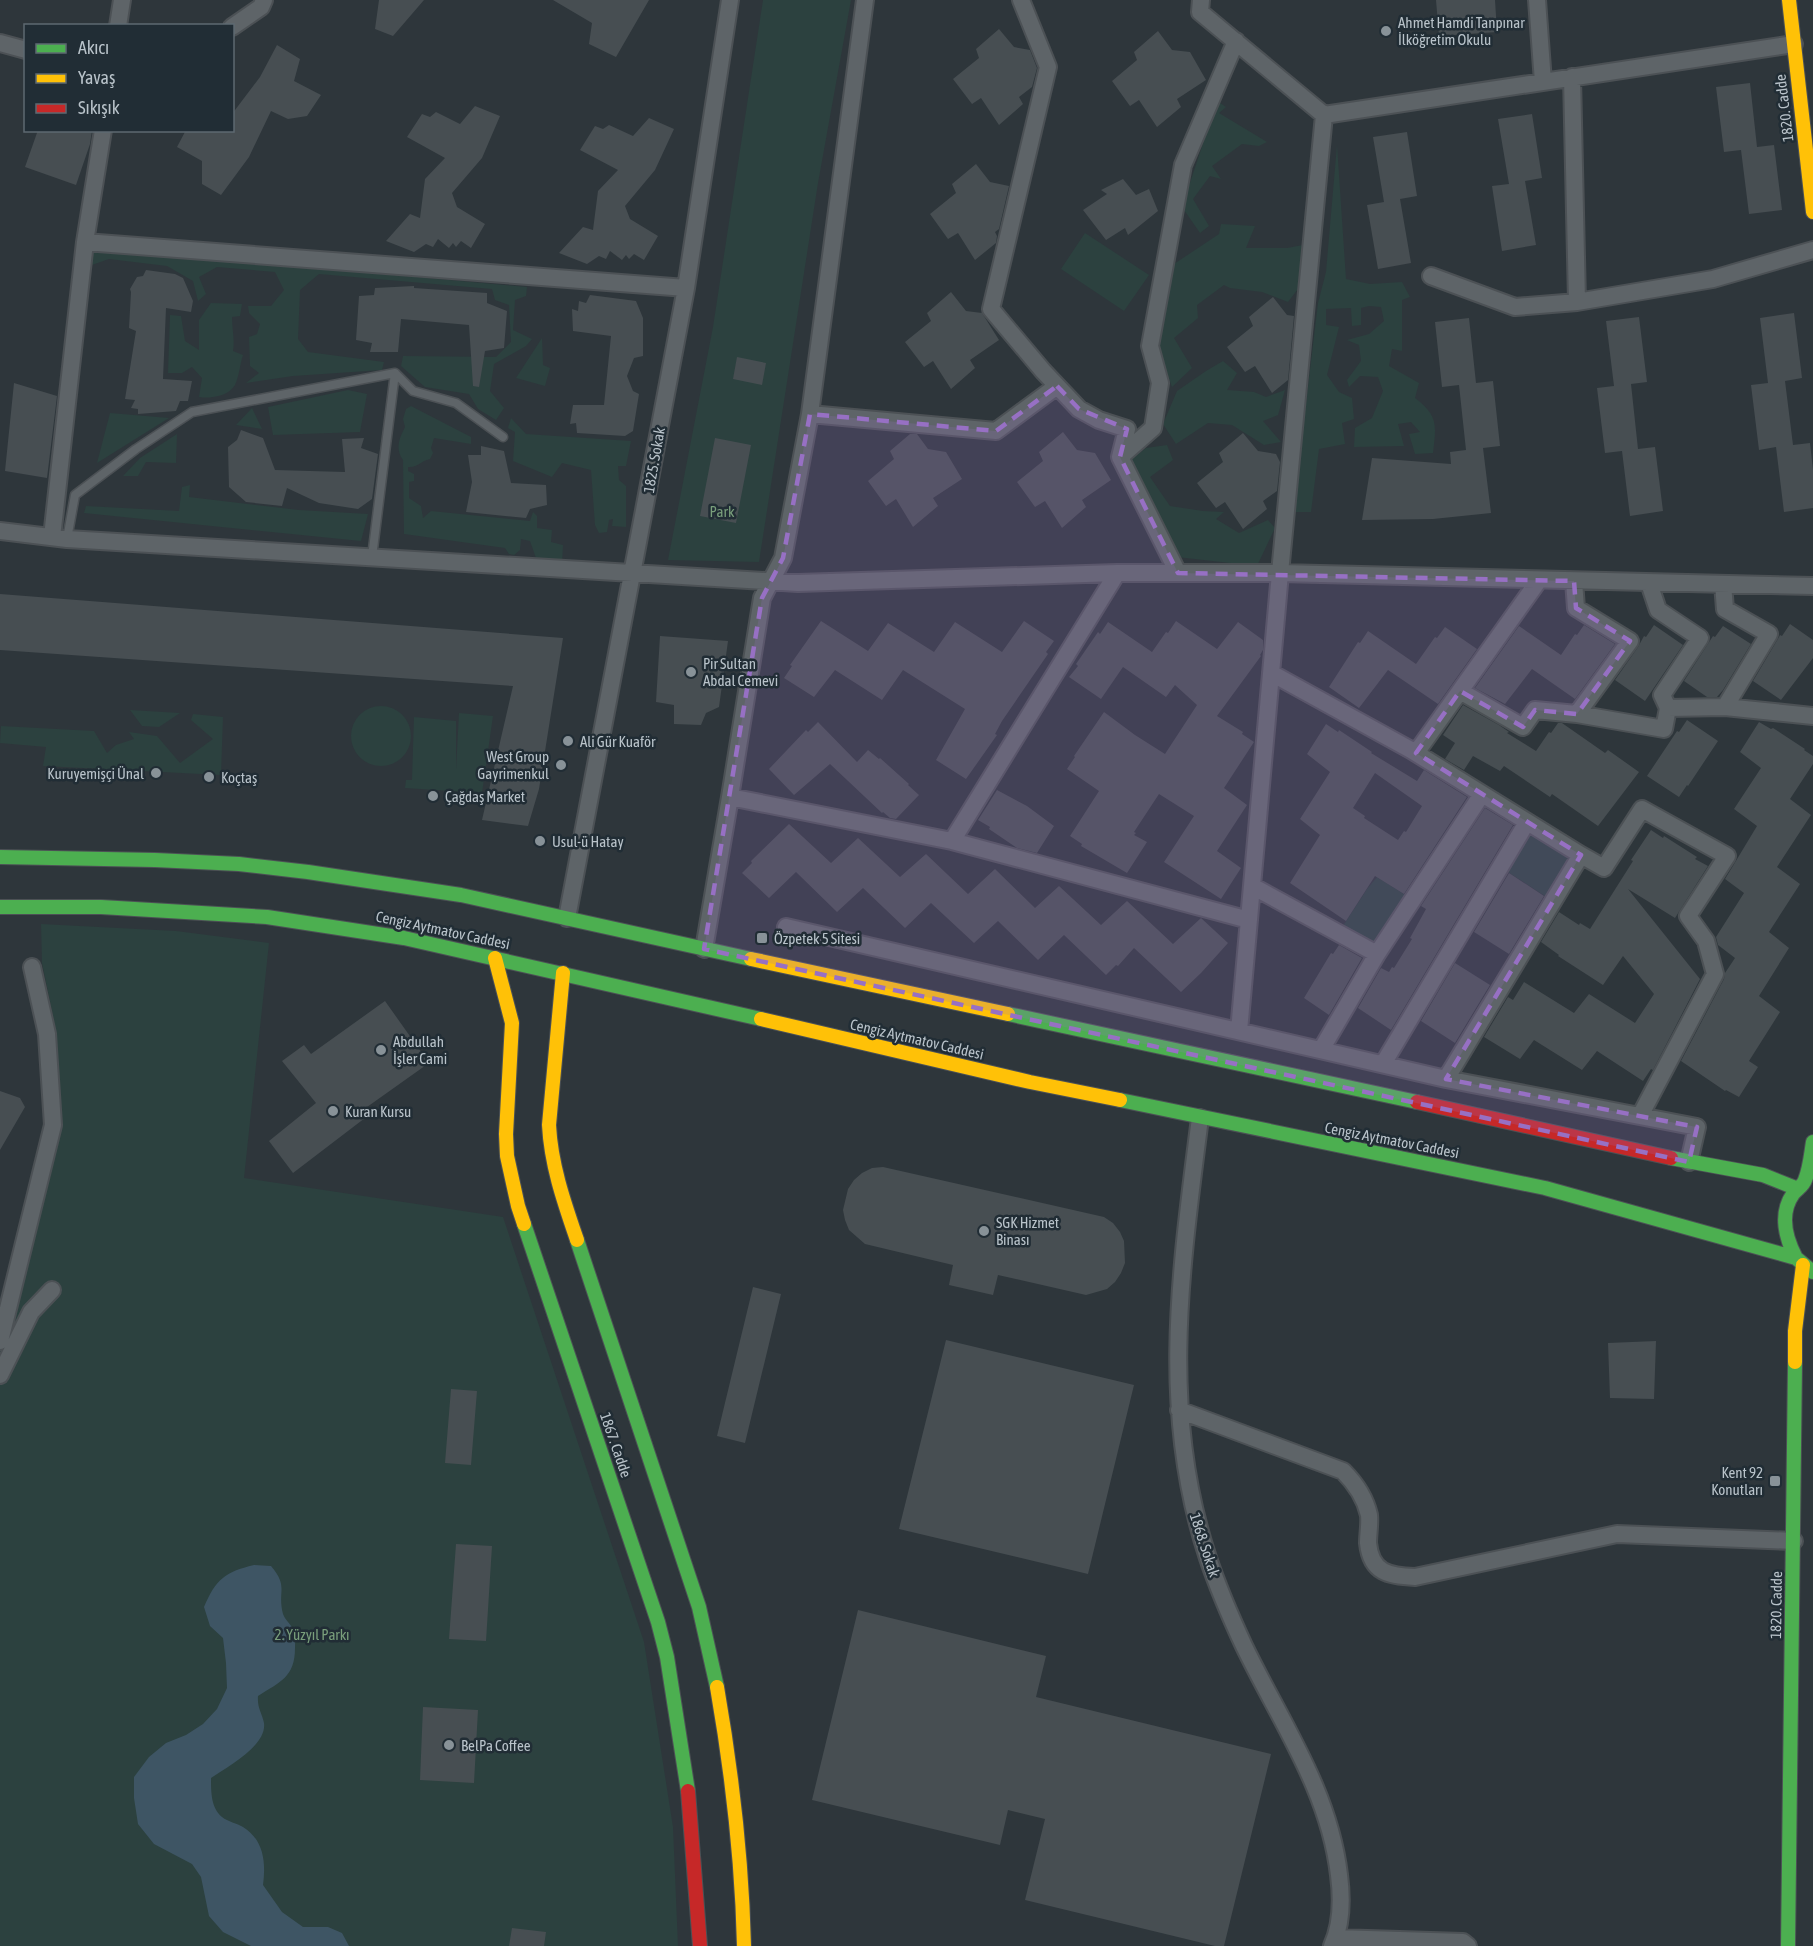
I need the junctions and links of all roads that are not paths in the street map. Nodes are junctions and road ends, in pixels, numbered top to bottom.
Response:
1 (122, 0) edge
2 (264, 0) edge
3 (730, 0) edge
4 (865, 0) edge
5 (1021, 0) edge
6 (1201, 0) edge
7 (1537, 0) edge
8 (1788, 0) edge
9 (118, 24) edge
10 (234, 26) edge
11 (1236, 42) junction
12 (0, 44) edge
13 (1794, 44) junction
14 (24, 50) edge
15 (1572, 77) junction
16 (1543, 82) junction
17 (1324, 115) junction
18 (103, 132) edge
19 (1813, 212) edge
20 (85, 242) junction
21 (1813, 250) edge
22 (1431, 276) dead end
23 (686, 288) junction
24 (1577, 302) junction
25 (395, 373) junction
26 (1057, 386) junction
27 (810, 414) junction
28 (503, 437) dead end
29 (1120, 457) junction
30 (0, 531) edge
31 (59, 538) junction
32 (372, 557) junction
33 (633, 573) junction
34 (1117, 573) junction
35 (1178, 573) junction
36 (1280, 573) junction
37 (1539, 580) junction
38 (771, 581) junction
39 (1575, 581) junction
40 (1649, 583) junction
41 (1723, 584) junction
42 (1813, 586) edge
43 (1271, 673) junction
44 (1460, 691) junction
45 (1725, 707) junction
46 (1668, 708) junction
47 (1577, 714) junction
48 (1813, 716) edge
49 (1416, 753) junction
50 (1482, 794) junction
51 (730, 797) junction
52 (1527, 822) junction
53 (952, 841) junction
54 (1581, 855) junction
55 (0, 857) edge
56 (1252, 886) junction
57 (0, 907) edge
58 (567, 918) junction
59 (1249, 920) junction
60 (786, 927) dead end
61 (704, 949) junction
62 (1377, 954) junction
63 (495, 958) junction
64 (32, 967) dead end
65 (563, 973) junction
66 (1239, 1031) junction
67 (1321, 1050) junction
68 (1383, 1064) junction
69 (1446, 1080) junction
70 (1640, 1116) junction
71 (1200, 1118) junction
72 (1813, 1142) edge
73 (1689, 1162) junction
74 (1805, 1183) edge
75 (1804, 1265) edge
76 (52, 1290) dead end
77 (0, 1341) edge
78 (0, 1375) edge
79 (1179, 1410) junction
80 (1794, 1541) junction
81 (1334, 1942) edge
82 (700, 1946) edge
83 (744, 1946) edge
84 (1468, 1946) edge
85 (1788, 1946) edge

1 - 9 street
2 - 10 street
3 - 23 street, 1825. Sokak
4 - 27 street
5 - 26 street
6 - 11 street
7 - 16 street
8 - 13 main road, 1820. Cadde
11 - 17 street
11 - 29 street
12 - 14 street
13 - 15 street
13 - 19 main road, 1820. Cadde
15 - 16 street
15 - 24 street
16 - 17 street
17 - 36 street
18 - 20 street
20 - 23 street
20 - 31 street
21 - 24 street
22 - 24 street
23 - 33 street, 1825. Sokak
25 - 28 lane
25 - 31 lane
25 - 32 lane
26 - 27 street
26 - 29 street
27 - 38 street
29 - 35 street
30 - 31 street
31 - 32 street
32 - 33 street
33 - 38 street
33 - 58 street, 1825. Sokak
34 - 35 street
34 - 38 street
34 - 53 street
35 - 36 street
36 - 37 street
36 - 43 street
37 - 39 street
37 - 44 street
38 - 51 street
39 - 40 street
39 - 47 street
40 - 41 street
40 - 46 street
41 - 42 street
41 - 45 street
43 - 49 street
43 - 56 street
44 - 47 street
44 - 49 street
45 - 46 street
45 - 48 street
46 - 47 street
49 - 50 street
50 - 52 street
50 - 62 street
51 - 53 street
51 - 61 street
52 - 54 street
52 - 68 street
53 - 59 street
54 - 69 street
54 - 70 street
55 - 58 main road
56 - 59 street
56 - 62 street
57 - 63 main road, Cengiz Aytmatov Caddesi
58 - 61 main road
59 - 66 street
60 - 66 street
61 - 73 main road
62 - 67 street
63 - 65 main road, Cengiz Aytmatov Caddesi
63 - 82 main road, 1867. Cadde
64 - 77 street
65 - 71 main road, Cengiz Aytmatov Caddesi
65 - 83 main road, 1867. Cadde
66 - 67 street
67 - 68 street
68 - 69 street
69 - 70 street
70 - 73 street
71 - 75 main road, Cengiz Aytmatov Caddesi
71 - 79 street, 1868. Sokak
72 - 74 main road, 1820. Cadde
73 - 74 main road
74 - 75 main road, 1820. Cadde
75 - 80 main road, 1820. Cadde
76 - 78 street
79 - 80 street
79 - 81 street, 1868. Sokak
80 - 85 main road, 1820. Cadde
81 - 84 street

